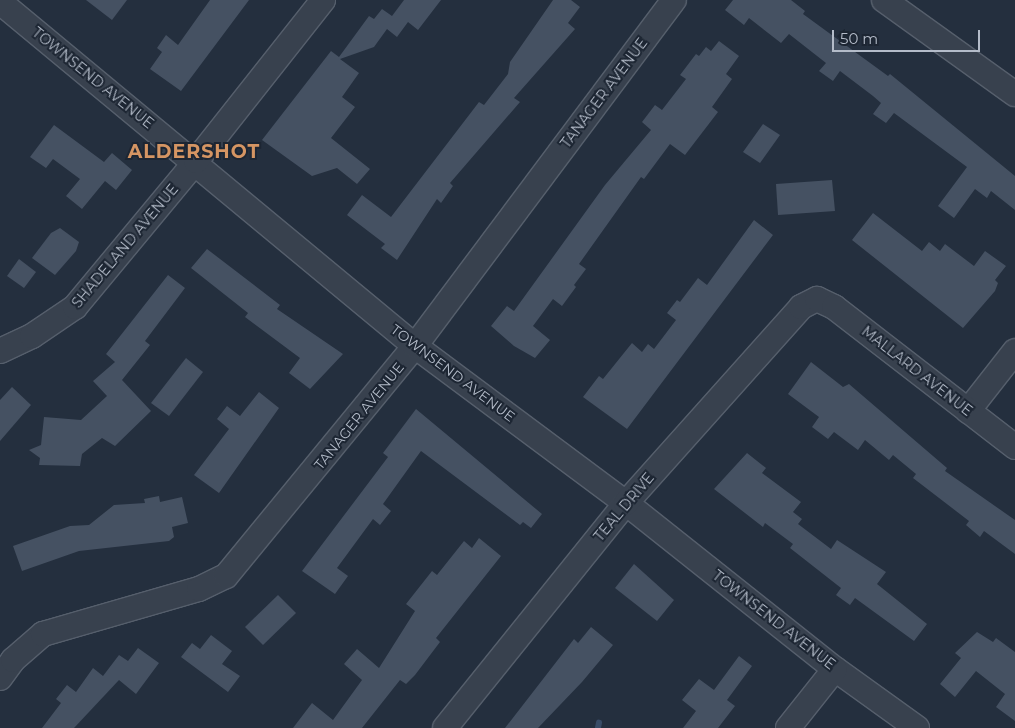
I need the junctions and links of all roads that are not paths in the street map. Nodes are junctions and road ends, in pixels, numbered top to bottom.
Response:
1 (323, 0) edge
2 (674, 0) edge
3 (884, 0) edge
4 (0, 2) edge
5 (1015, 94) edge
6 (196, 161) junction
7 (816, 299) joint
8 (415, 346) junction
9 (0, 351) edge
10 (1015, 351) edge
11 (968, 411) junction
12 (1015, 447) edge
13 (626, 503) junction
14 (835, 669) junction
15 (0, 678) edge
16 (445, 728) edge
17 (788, 728) edge
18 (917, 728) edge

1 - 6 street, SHADELAND AVENUE
2 - 8 street, TANAGER AVENUE
3 - 5 street
4 - 6 street, TOWNSEND AVENUE
6 - 8 street, TOWNSEND AVENUE
6 - 9 street, SHADELAND AVENUE
7 - 11 street, MALLARD AVENUE
7 - 13 street, TEAL DRIVE
8 - 13 street, TOWNSEND AVENUE
8 - 15 street, TANAGER AVENUE
10 - 11 street
11 - 12 street, MALLARD AVENUE
13 - 14 street, TOWNSEND AVENUE
13 - 16 street, TEAL DRIVE
14 - 17 street
14 - 18 street, TOWNSEND AVENUE

